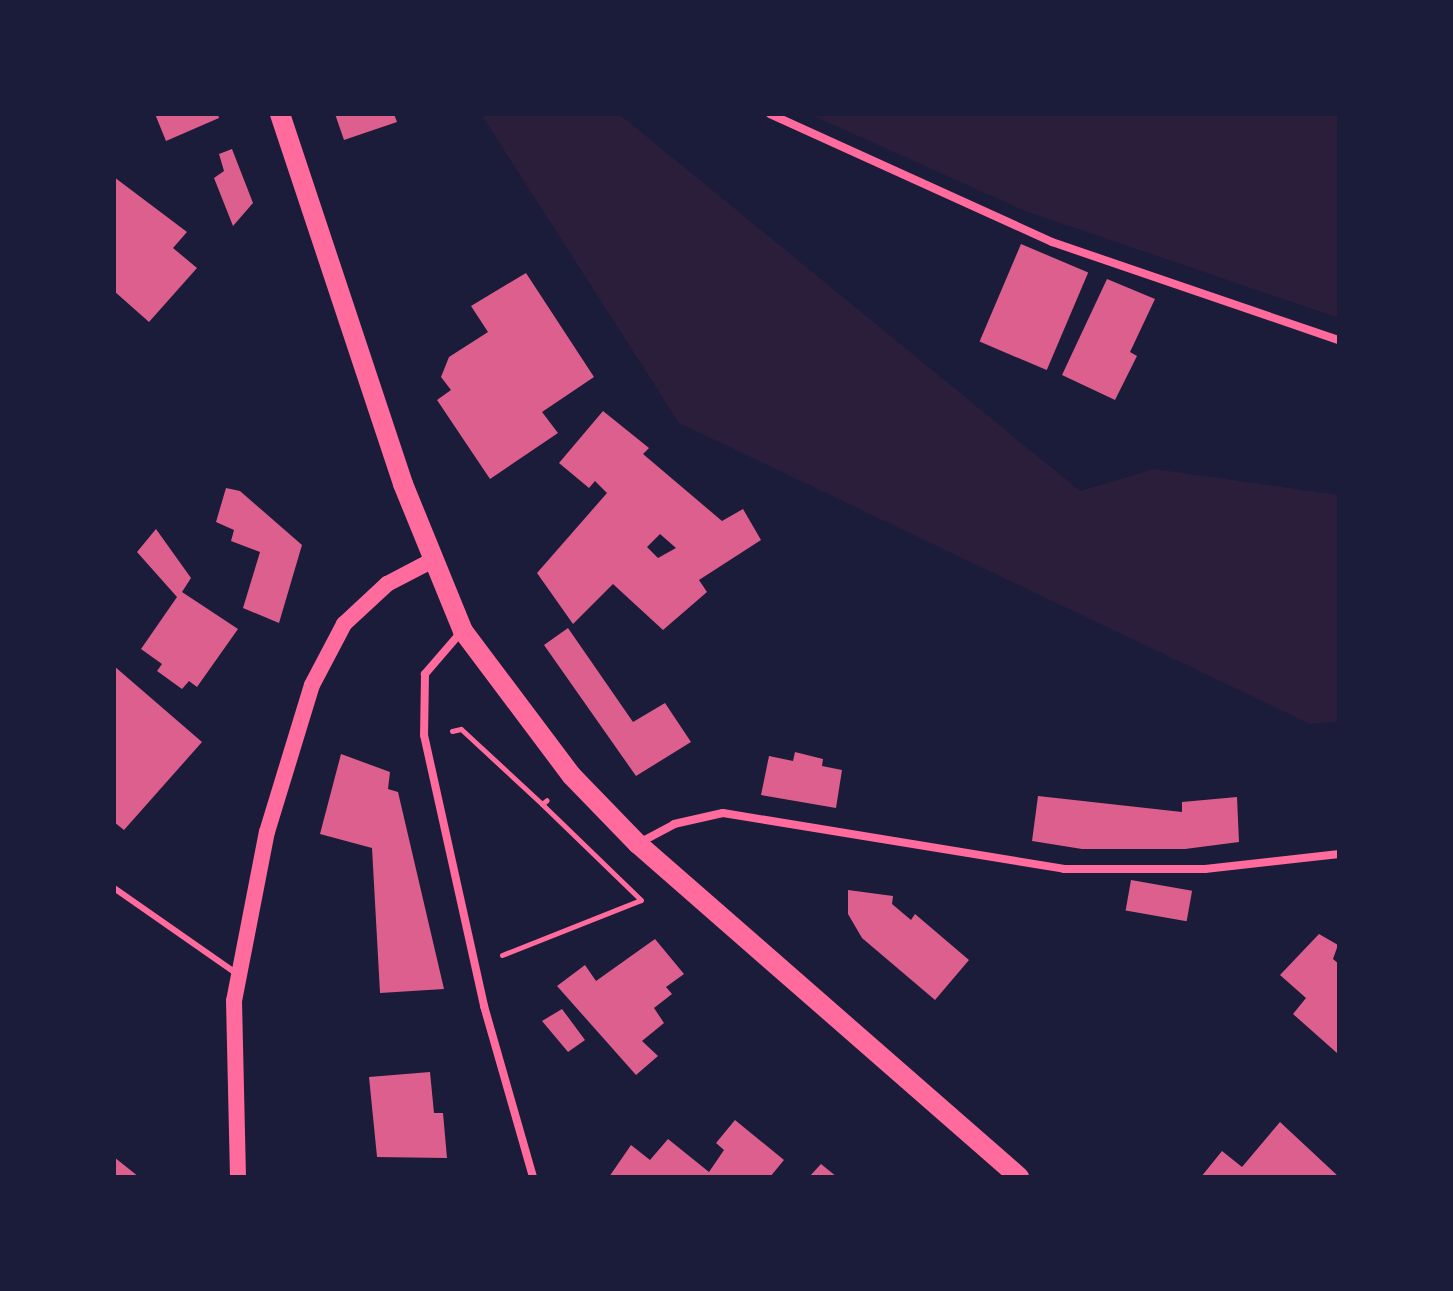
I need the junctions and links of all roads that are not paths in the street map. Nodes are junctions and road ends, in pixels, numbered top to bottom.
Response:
1 (280, 114) edge
2 (770, 114) edge
3 (1339, 340) edge
4 (431, 561) junction
5 (463, 631) junction
6 (638, 844) junction
7 (1339, 854) edge
8 (114, 888) edge
9 (239, 974) junction
10 (238, 1177) edge
11 (533, 1177) edge
12 (1019, 1177) edge

1 - 4 main road
2 - 3 street
4 - 5 main road
4 - 9 main road
5 - 6 main road
5 - 11 street
6 - 7 street
6 - 12 main road
8 - 9 lane
9 - 10 main road

